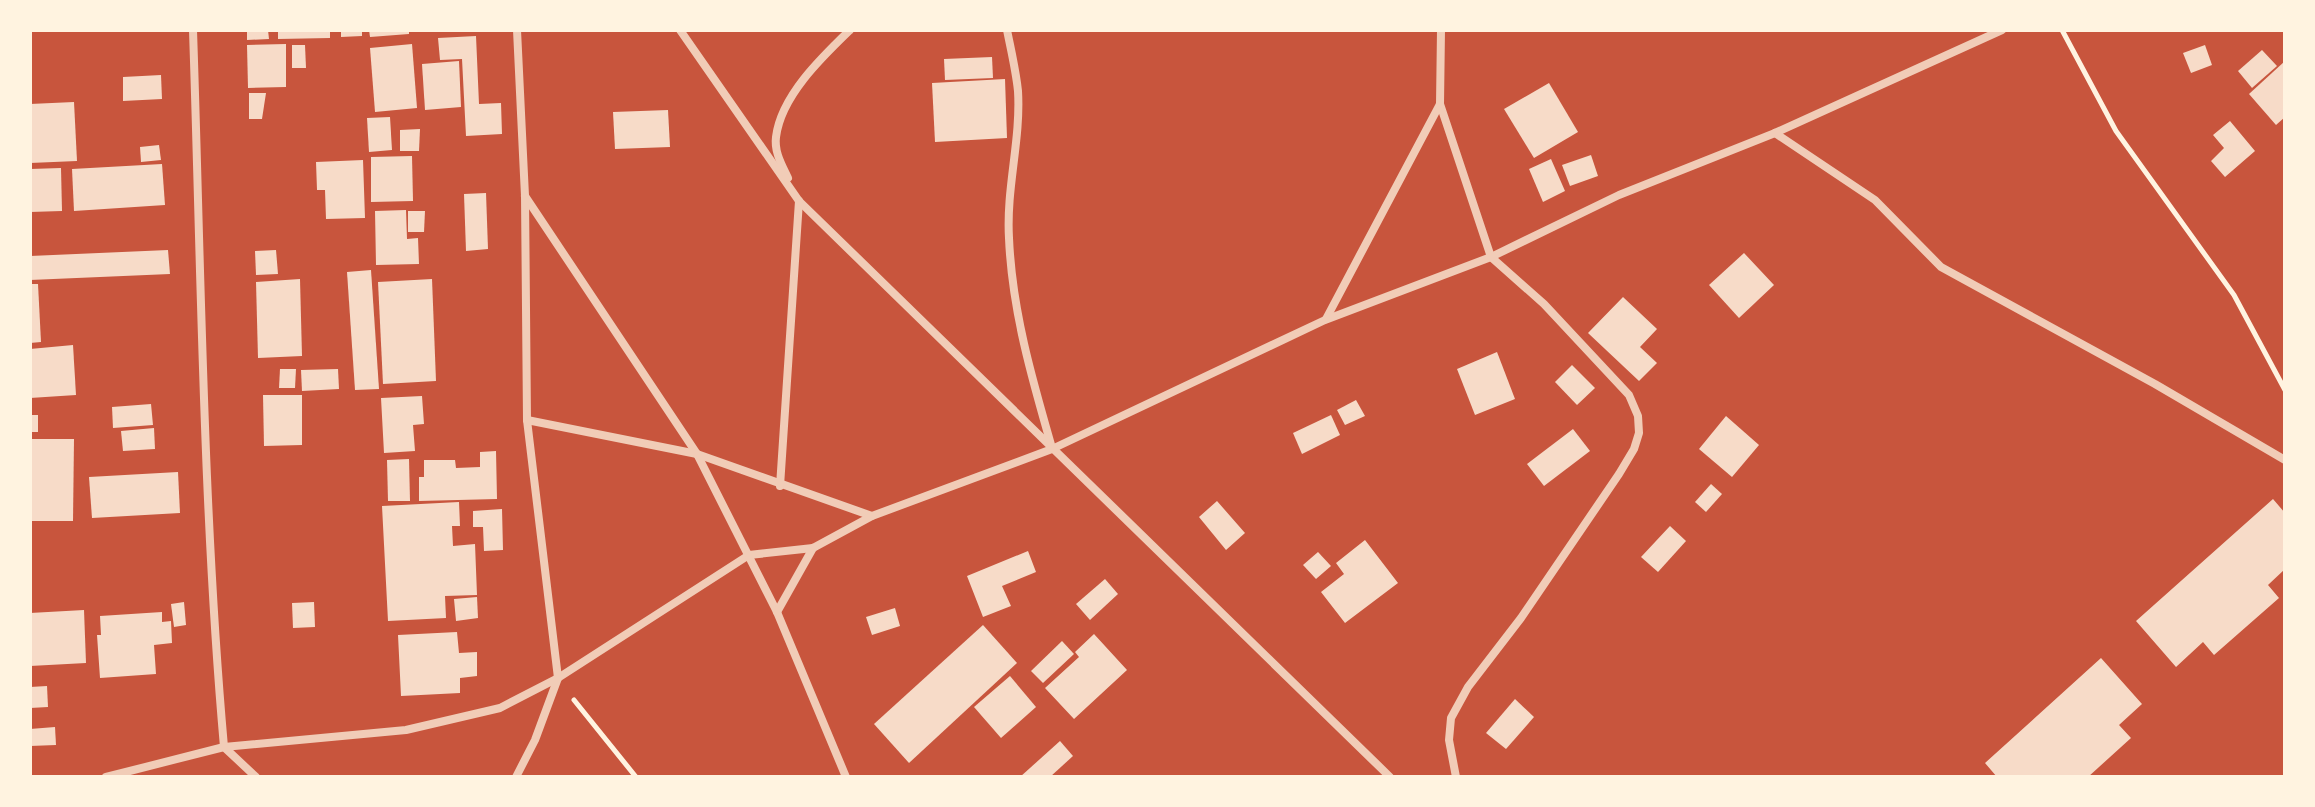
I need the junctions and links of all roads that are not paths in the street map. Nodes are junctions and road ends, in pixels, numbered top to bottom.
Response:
1 (193, 30) edge
2 (517, 30) edge
3 (680, 30) edge
4 (850, 30) edge
5 (1007, 30) edge
6 (1441, 30) edge
7 (2002, 30) edge
8 (1440, 104) junction
9 (1775, 133) junction
10 (525, 196) junction
11 (799, 201) junction
12 (1491, 257) junction
13 (1325, 320) junction
14 (527, 420) junction
15 (1052, 449) junction
16 (697, 454) junction
17 (2285, 460) edge
18 (780, 486) junction
19 (872, 516) junction
20 (813, 548) junction
21 (749, 555) junction
22 (777, 612) junction
23 (558, 678) junction
24 (224, 747) junction
25 (106, 777) edge
26 (256, 777) edge
27 (516, 777) edge
28 (846, 777) edge
29 (1390, 777) edge
30 (1456, 777) edge

1 - 24 street
2 - 10 street
3 - 11 street
4 - 11 street
5 - 15 street
6 - 8 street
7 - 9 street
8 - 12 street
8 - 13 street
9 - 12 street
9 - 17 street
10 - 14 street
10 - 16 street
11 - 15 street
11 - 18 street
12 - 13 street
12 - 30 street
13 - 15 street
14 - 16 street
14 - 23 street
15 - 19 street
15 - 29 street
16 - 18 street
16 - 21 street
18 - 19 street
19 - 20 street
20 - 21 street
20 - 22 street
21 - 22 street
21 - 23 street
22 - 28 street
23 - 24 street
23 - 27 street
24 - 25 street
24 - 26 street

